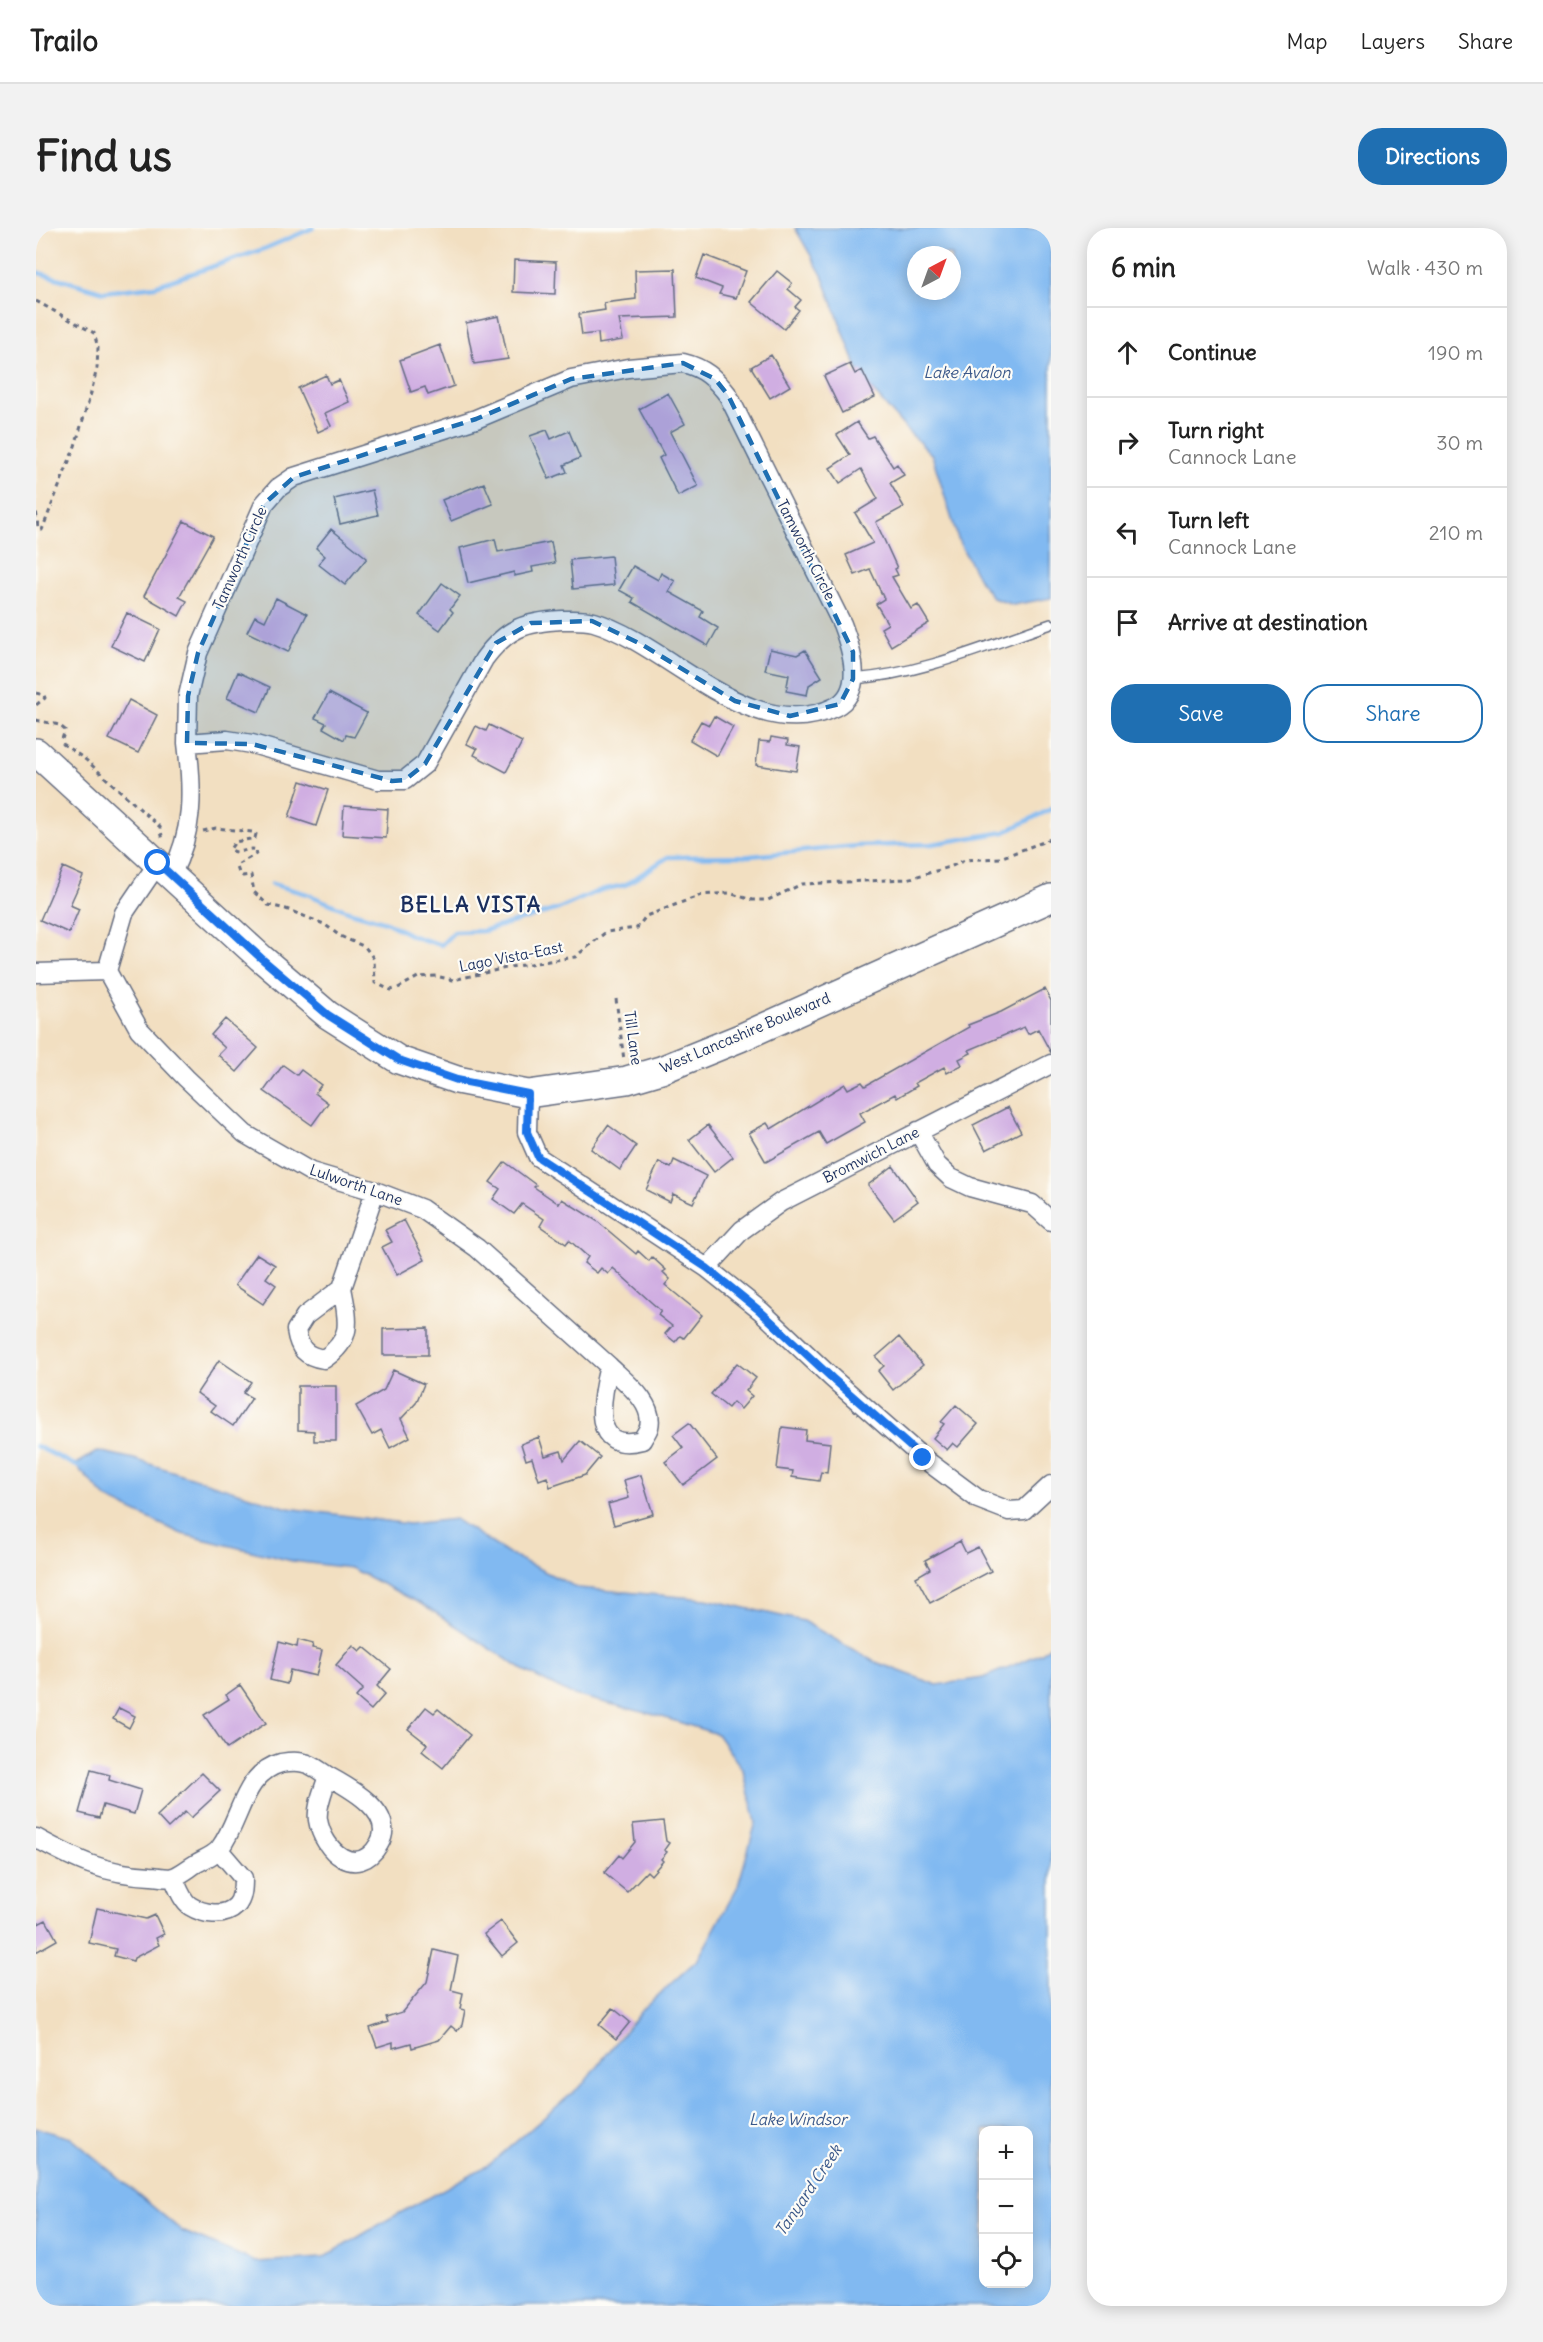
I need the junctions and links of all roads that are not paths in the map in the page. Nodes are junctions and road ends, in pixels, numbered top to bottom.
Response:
1 (1051, 624) edge
2 (853, 679) junction
3 (187, 744) junction
4 (36, 752) edge
5 (165, 863) junction
6 (1051, 898) edge
7 (107, 971) junction
8 (36, 973) edge
9 (1051, 1064) edge
10 (528, 1094) junction
11 (918, 1131) junction
12 (375, 1191) junction
13 (1051, 1221) edge
14 (707, 1268) junction
15 (342, 1288) dead end
16 (609, 1366) dead end
17 (1051, 1485) edge
18 (328, 1776) junction
19 (36, 1838) edge
20 (219, 1850) junction
21 (172, 1877) junction

1 - 2 lane
2 - 3 street
2 - 3 street, Tamworth Circle
3 - 5 street, Tamworth Circle
4 - 5 main road, West Lancashire Boulevard
5 - 7 street
5 - 10 main road, West Lancashire Boulevard
6 - 10 main road, West Lancashire Boulevard
7 - 8 street
7 - 12 street, Lulworth Lane
9 - 11 street, Bromwich Lane
10 - 14 street
11 - 13 street
11 - 14 street, Bromwich Lane
12 - 15 street
12 - 16 street, Lulworth Lane
14 - 17 street
18 - 18 street
18 - 20 street
19 - 21 street
20 - 21 street
20 - 21 street

